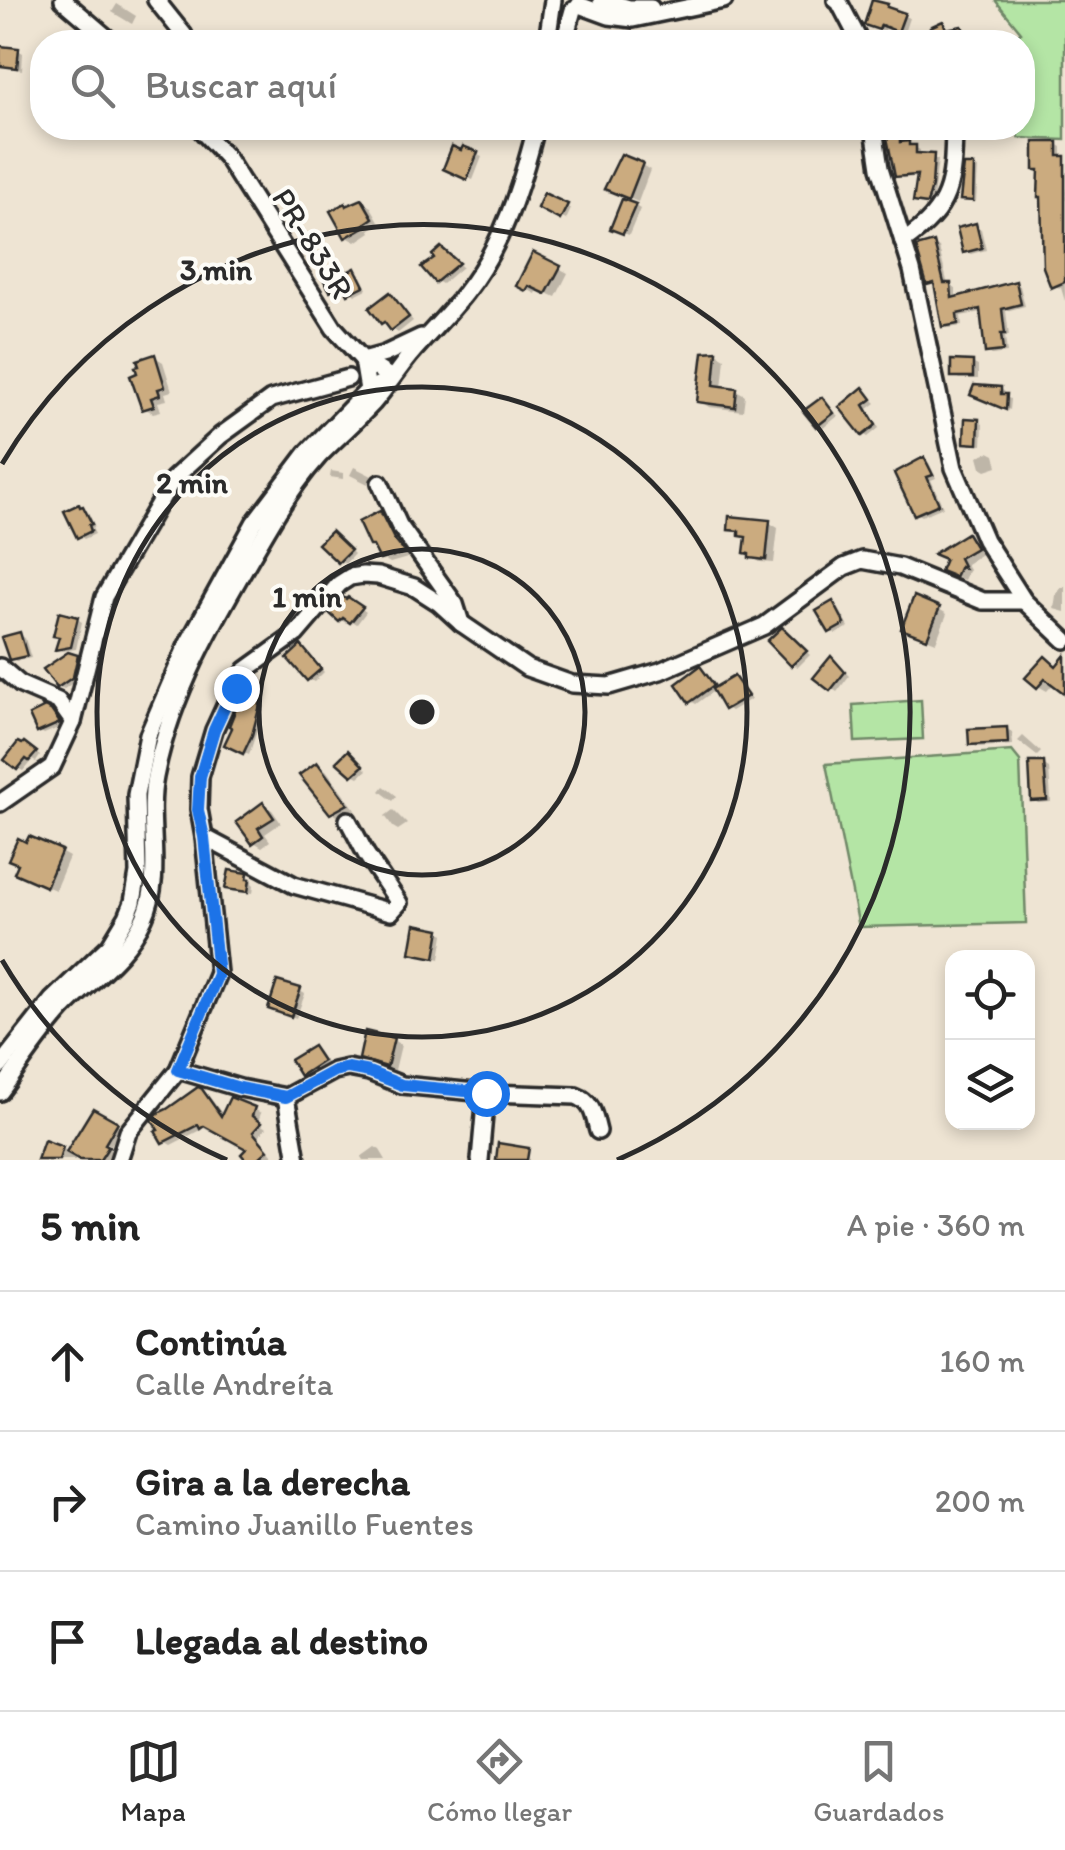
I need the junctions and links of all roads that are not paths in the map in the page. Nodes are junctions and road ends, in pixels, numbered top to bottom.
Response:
1 (63, 0) edge
2 (156, 0) edge
3 (540, 0) edge
4 (553, 0) edge
5 (601, 0) edge
6 (724, 0) edge
7 (836, 0) edge
8 (578, 5) edge
9 (675, 10) junction
10 (98, 30) edge
11 (180, 30) edge
12 (544, 30) edge
13 (547, 30) edge
14 (569, 30) edge
15 (854, 30) edge
16 (210, 140) edge
17 (532, 140) edge
18 (876, 140) edge
19 (953, 140) edge
20 (903, 242) junction
21 (430, 333) junction
22 (364, 360) junction
23 (348, 378) dead end
24 (392, 378) junction
25 (368, 390) junction
26 (380, 482) dead end
27 (1024, 601) junction
28 (461, 624) junction
29 (1065, 640) edge
30 (0, 667) edge
31 (74, 722) junction
32 (0, 803) edge
33 (348, 820) dead end
34 (204, 837) junction
35 (0, 1066) edge
36 (178, 1070) junction
37 (0, 1092) edge
38 (486, 1093) junction
39 (286, 1097) junction
40 (598, 1131) dead end
41 (119, 1160) edge
42 (296, 1160) edge
43 (480, 1160) edge

1 - 10 street
2 - 11 street
3 - 12 street
4 - 8 street
4 - 13 street
5 - 9 street
6 - 9 street
7 - 15 street
8 - 9 street
8 - 14 street
16 - 22 street, PR-833R / PR-833R
17 - 21 street
18 - 20 street
19 - 20 street
20 - 27 street
21 - 22 street
21 - 24 street
22 - 24 street, PR-833R / PR-833R
22 - 25 street
23 - 31 street
24 - 25 street
24 - 37 street
25 - 35 street
26 - 28 street
27 - 28 street
27 - 29 street
28 - 34 street
30 - 31 street
31 - 32 street
33 - 34 street
34 - 36 street
36 - 39 street
36 - 41 street
38 - 39 street
38 - 40 street
38 - 43 street
39 - 42 street

